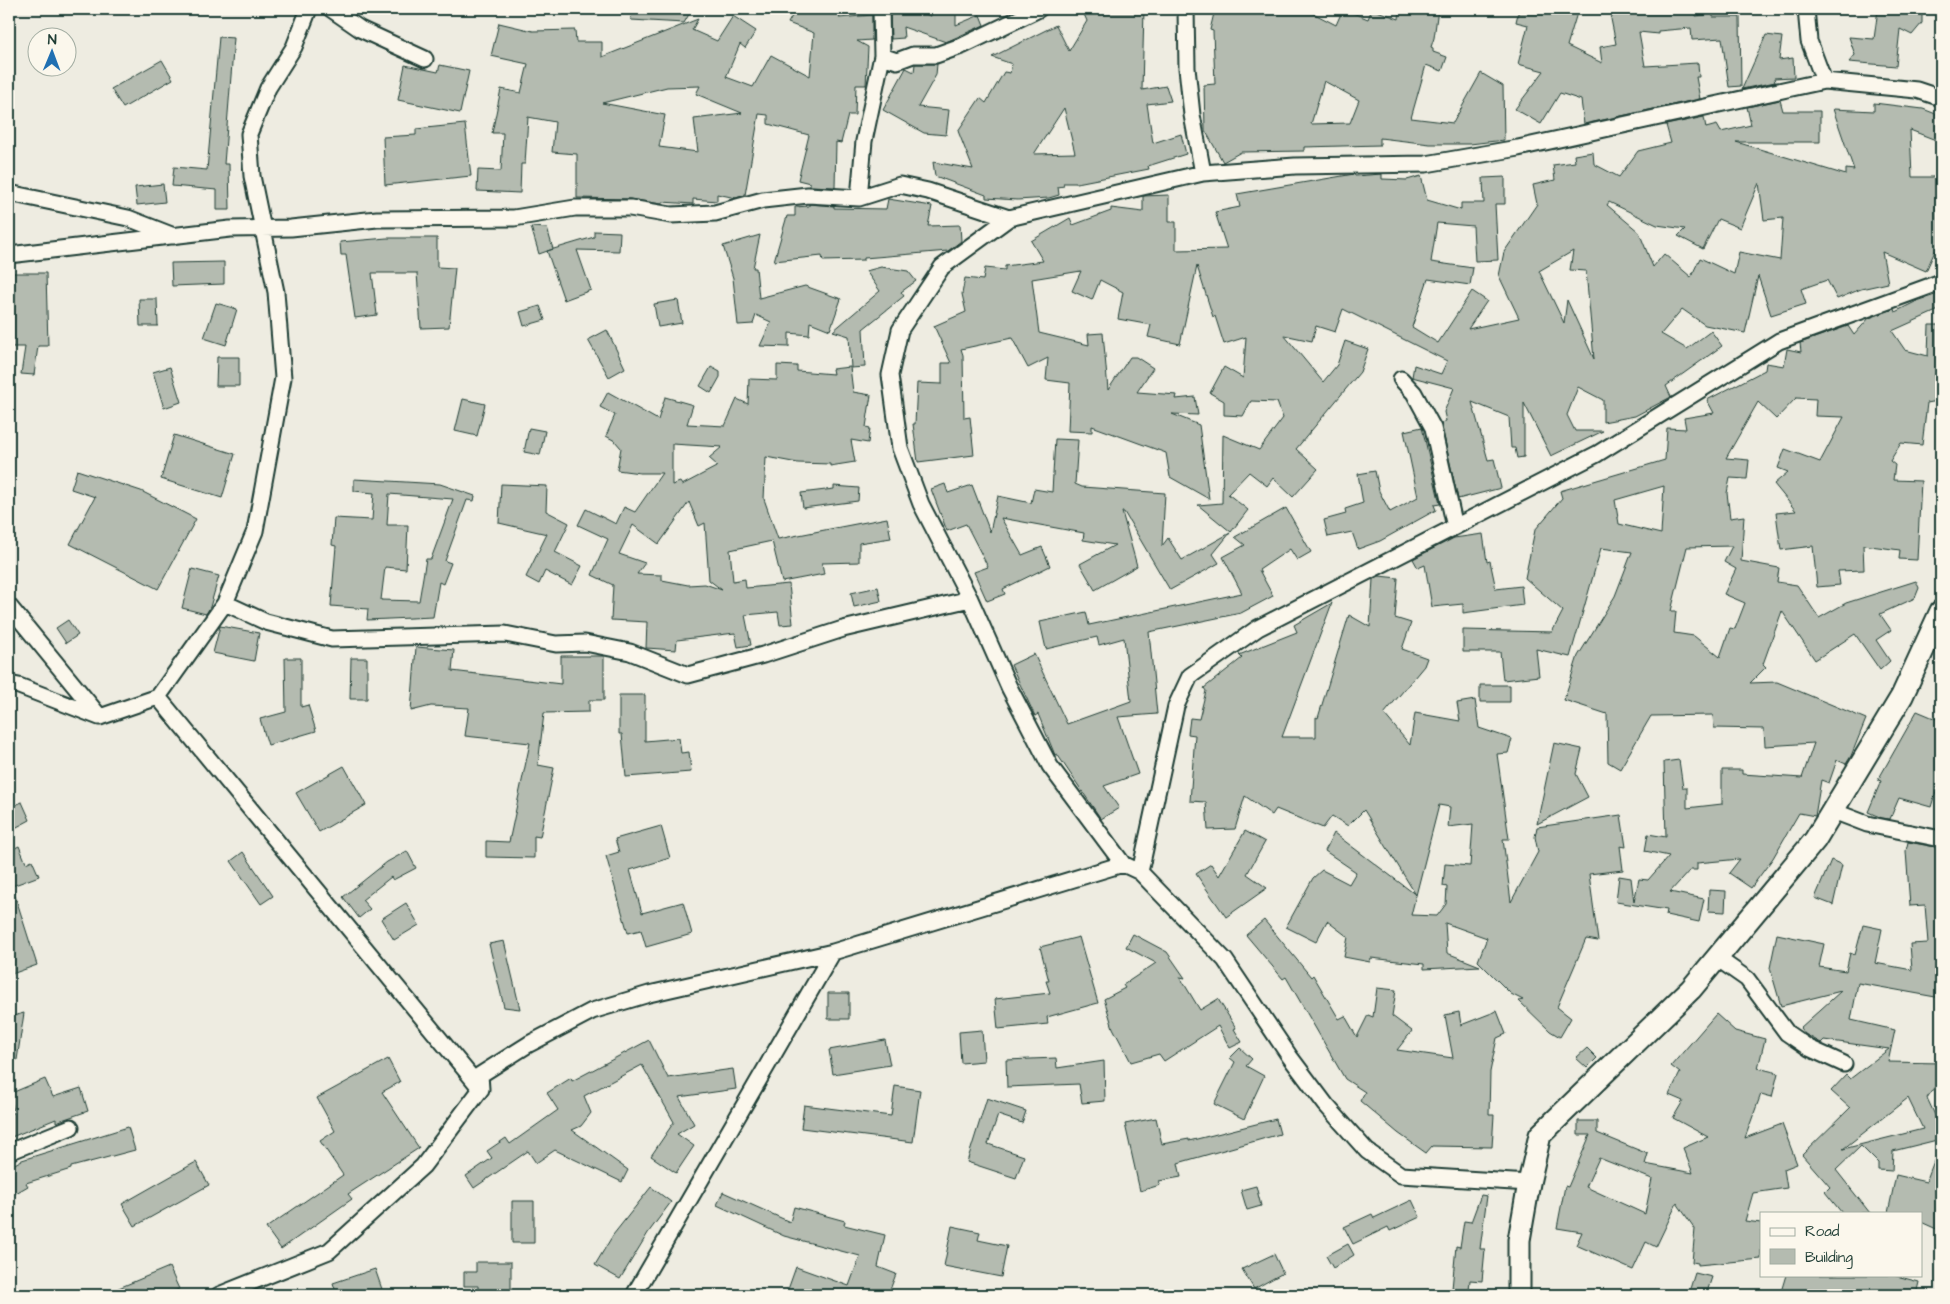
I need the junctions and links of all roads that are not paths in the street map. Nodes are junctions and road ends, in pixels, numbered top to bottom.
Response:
1 (309, 9) edge
2 (331, 9) edge
3 (881, 9) edge
4 (1039, 9) edge
5 (1186, 9) edge
6 (1806, 9) edge
7 (882, 56) junction
8 (425, 59) dead end
9 (1824, 81) junction
10 (1941, 98) edge
11 (1203, 173) junction
12 (9, 193) edge
13 (859, 198) junction
14 (1009, 218) junction
15 (264, 228) junction
16 (176, 237) junction
17 (9, 255) edge
18 (1941, 282) edge
19 (1401, 379) dead end
20 (1455, 527) junction
21 (970, 599) junction
22 (9, 600) edge
23 (225, 603) junction
24 (1941, 611) edge
25 (12, 613) edge
26 (9, 684) edge
27 (158, 697) junction
28 (100, 717) junction
29 (1833, 811) junction
30 (1941, 839) edge
31 (1123, 864) junction
32 (1140, 872) junction
33 (833, 952) junction
34 (1717, 958) junction
35 (1844, 1064) dead end
36 (481, 1089) junction
37 (71, 1127) dead end
38 (9, 1152) edge
39 (1529, 1183) junction
40 (219, 1295) edge
41 (634, 1295) edge
42 (1519, 1295) edge

1 - 15 street
2 - 8 street
3 - 7 street
4 - 7 street
5 - 11 street
6 - 9 street
7 - 13 street
9 - 10 street
9 - 11 street
11 - 14 street
12 - 16 street
13 - 14 street
13 - 15 street
14 - 21 street
15 - 16 street
15 - 23 street
16 - 17 street
18 - 20 street
19 - 20 street
20 - 32 street
21 - 23 street
21 - 31 street
22 - 25 street
23 - 27 street
24 - 29 street
25 - 28 street
26 - 28 street
27 - 28 street
27 - 36 street
29 - 30 street
29 - 34 street
31 - 32 street
31 - 33 street
32 - 39 street
33 - 36 street
33 - 41 street
34 - 35 street
34 - 39 street
36 - 40 street
37 - 38 street
39 - 42 street

